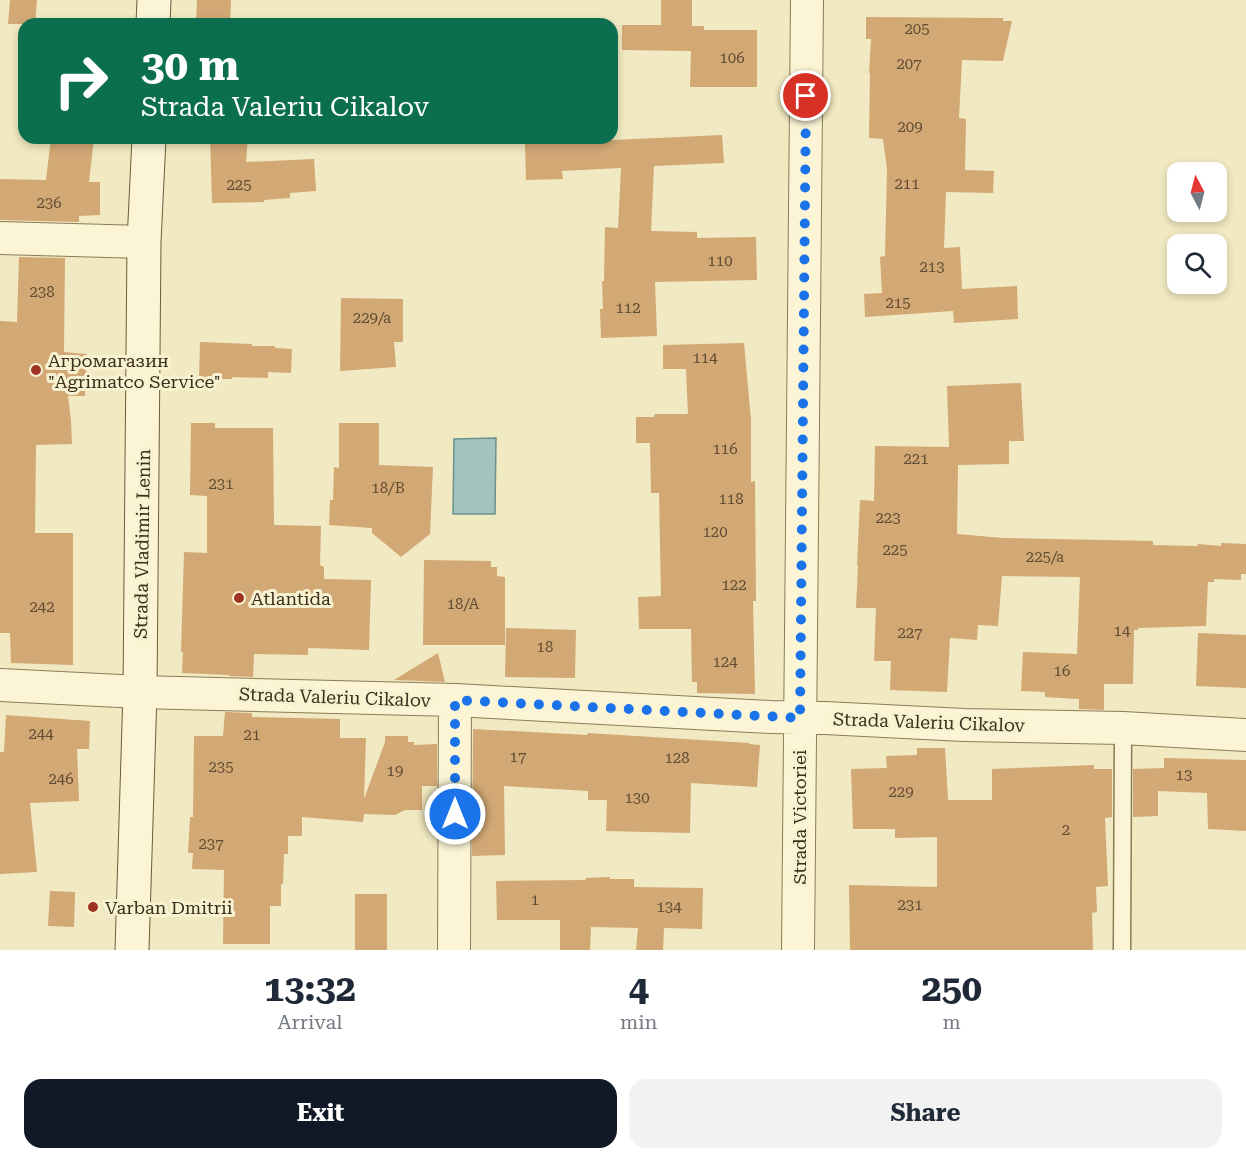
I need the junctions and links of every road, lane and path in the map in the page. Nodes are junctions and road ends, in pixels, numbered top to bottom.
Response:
1 (154, 0) edge
2 (807, 0) edge
3 (153, 18) edge
4 (149, 144) edge
5 (0, 238) edge
6 (144, 242) junction
7 (0, 685) edge
8 (140, 692) junction
9 (455, 700) junction
10 (800, 718) junction
11 (1123, 728) junction
12 (1246, 735) edge
13 (132, 950) edge
14 (454, 950) edge
15 (798, 950) edge
16 (1122, 950) edge

1 - 3 main road
2 - 10 street, Strada Victoriei
4 - 6 main road, Strada Vladimir Lenin
5 - 6 street
6 - 8 main road, Strada Vladimir Lenin
7 - 8 street, Strada Valeriu Cikalov
8 - 9 street, Strada Valeriu Cikalov
8 - 13 main road, Strada Vladimir Lenin
9 - 10 street, Strada Valeriu Cikalov
9 - 14 street
10 - 11 street, Strada Valeriu Cikalov
10 - 15 street, Strada Victoriei
11 - 12 street, Strada Valeriu Cikalov
11 - 16 lane

